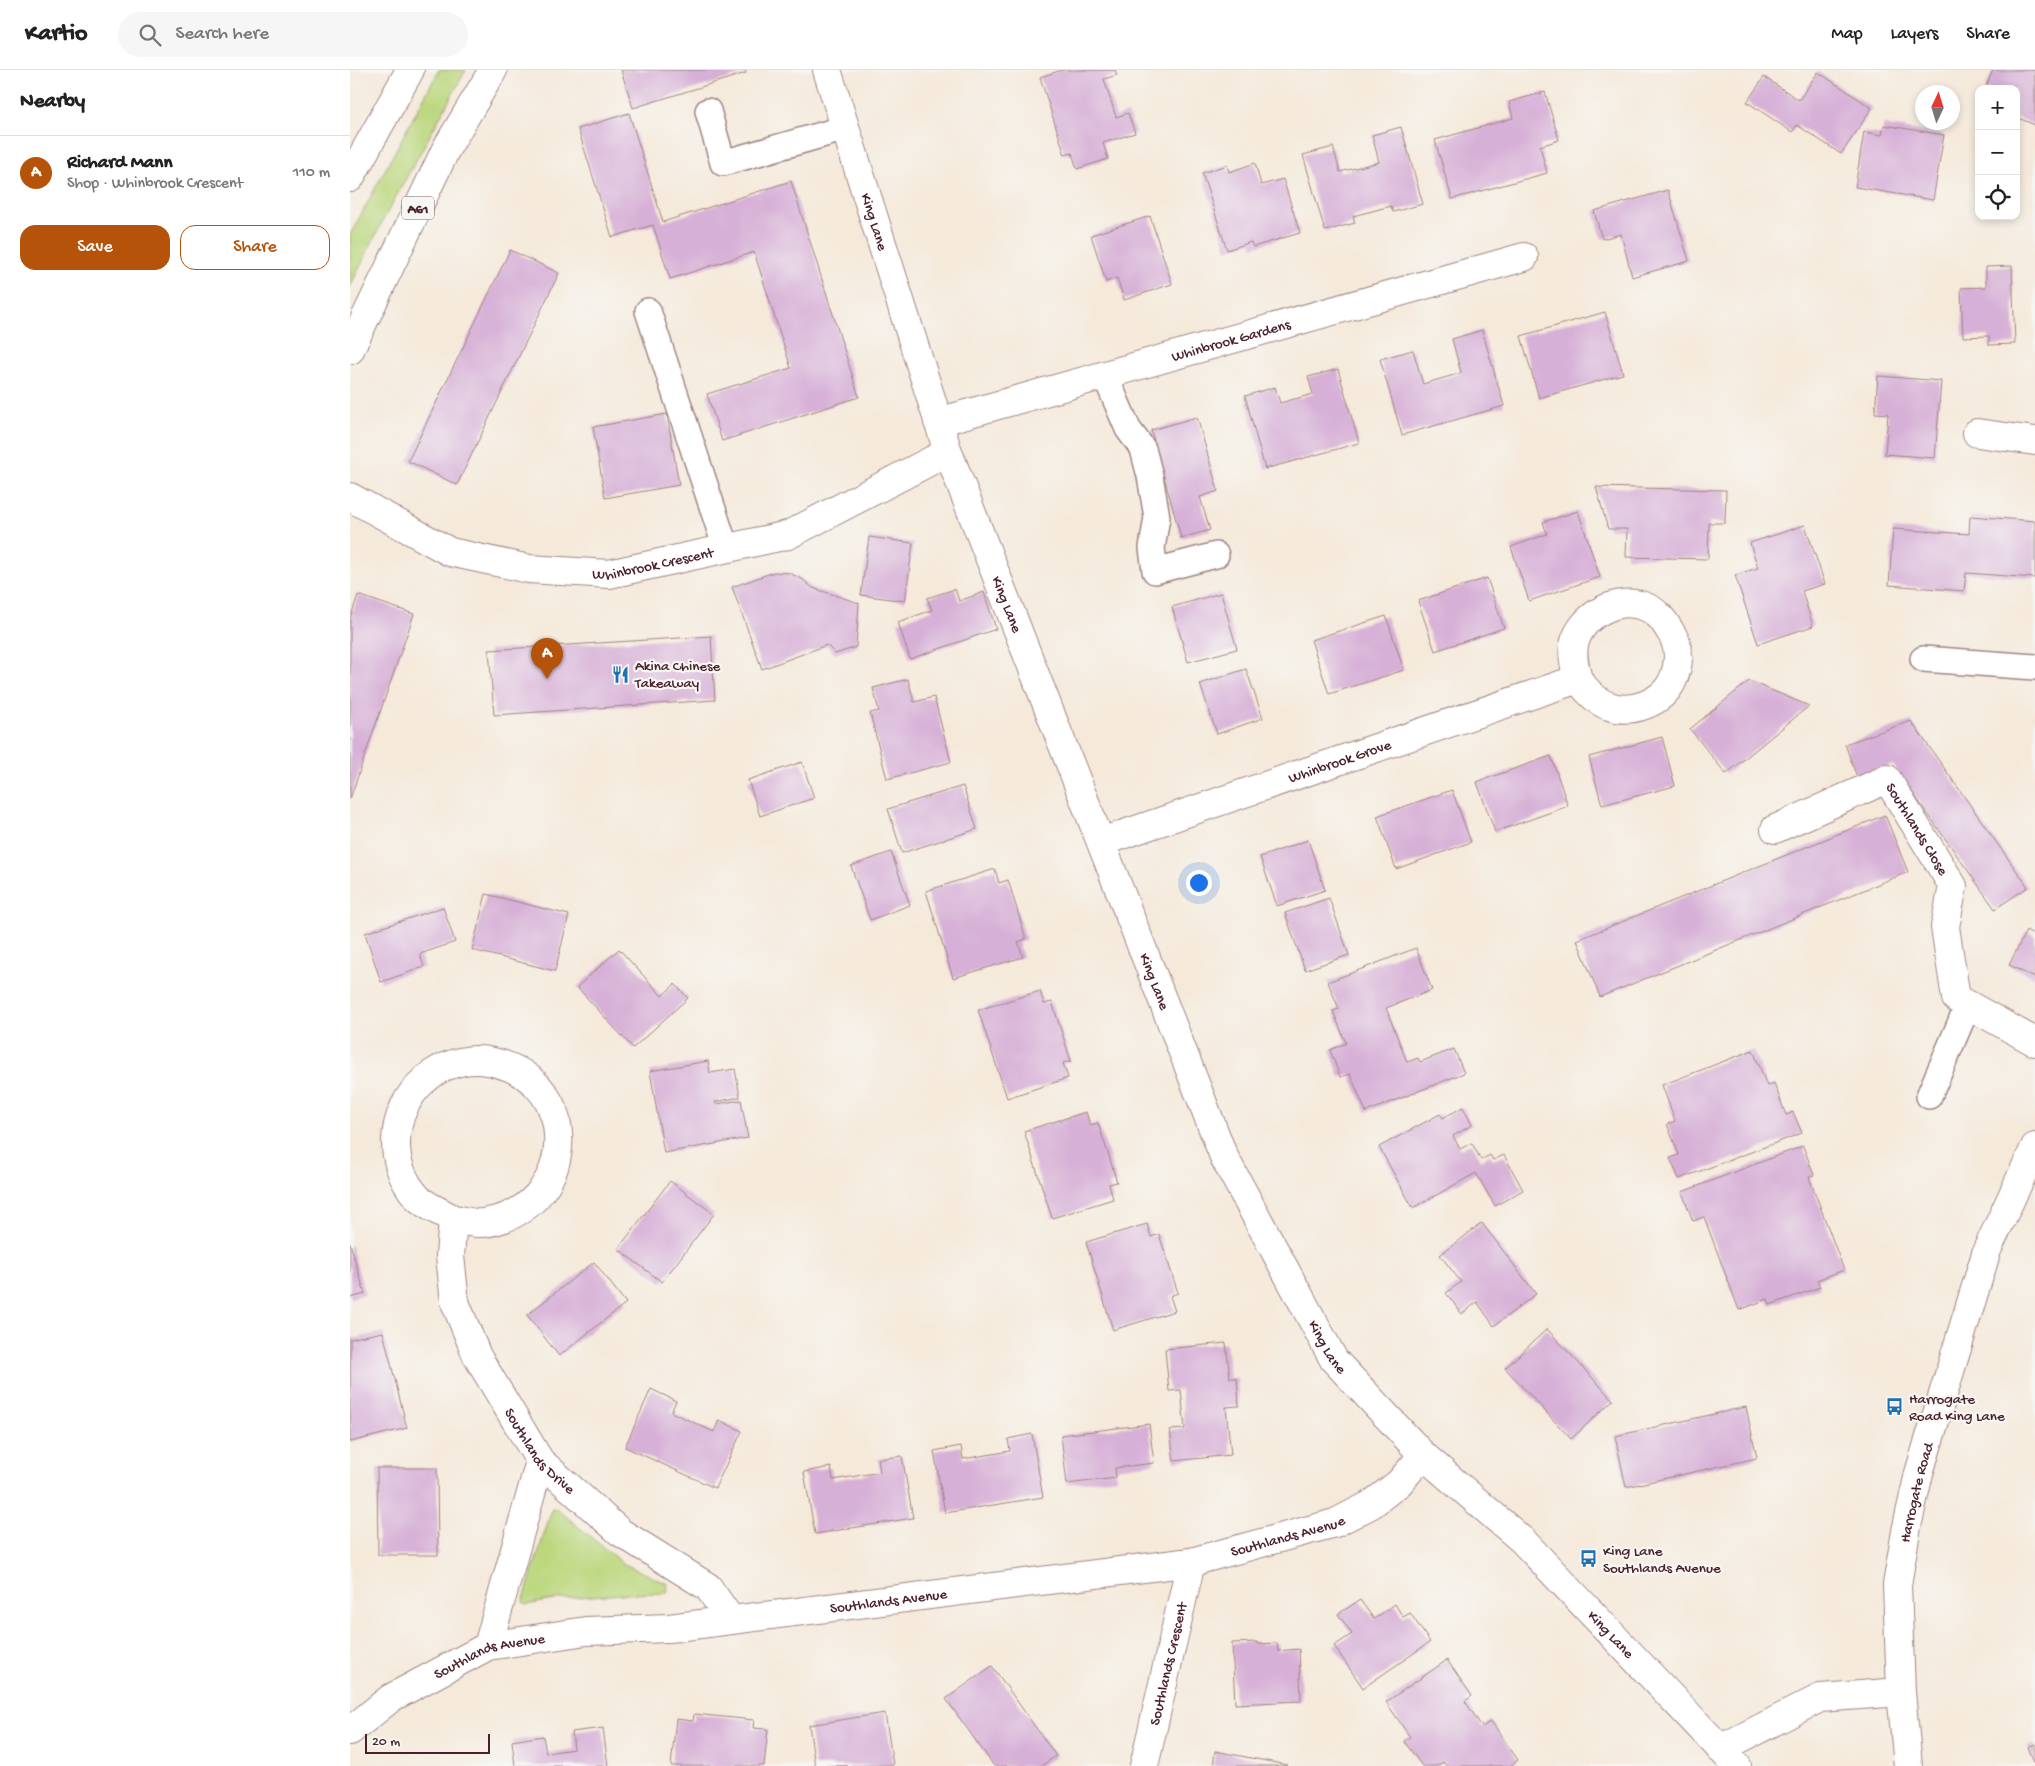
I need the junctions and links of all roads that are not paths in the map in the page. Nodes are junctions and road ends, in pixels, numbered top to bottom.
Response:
1 (410, 70) edge
2 (493, 70) edge
3 (828, 70) edge
4 (708, 111) dead end
5 (846, 128) junction
6 (350, 178) edge
7 (1524, 257) dead end
8 (648, 311) dead end
9 (350, 350) edge
10 (1105, 375) junction
11 (938, 422) junction
12 (1977, 433) dead end
13 (2035, 441) edge
14 (948, 452) junction
15 (350, 497) edge
16 (726, 549) junction
17 (1216, 555) dead end
18 (1922, 659) dead end
19 (2035, 668) edge
20 (1578, 679) dead end
21 (1775, 829) dead end
22 (1101, 842) junction
23 (1968, 1005) junction
24 (2035, 1042) edge
25 (1929, 1096) dead end
26 (2035, 1147) edge
27 (452, 1219) junction
28 (1422, 1455) junction
29 (540, 1462) junction
30 (1191, 1562) junction
31 (731, 1620) junction
32 (488, 1646) junction
33 (1901, 1692) junction
34 (350, 1732) edge
35 (1729, 1757) edge
36 (1144, 1766) edge
37 (1908, 1766) edge

1 - 6 main road
2 - 9 main road, A61
3 - 5 main road, King Lane
4 - 5 lane
5 - 11 main road, King Lane
7 - 10 main road, Whinbrook Gardens
8 - 16 lane
10 - 11 main road, Whinbrook Gardens
10 - 17 lane
11 - 14 main road, King Lane
12 - 13 main road
14 - 16 main road, Whinbrook Crescent
14 - 22 main road, King Lane
15 - 16 main road, Whinbrook Crescent
18 - 19 lane
20 - 22 main road, Whinbrook Grove
21 - 23 main road, Southlands Close
22 - 28 main road, King Lane
23 - 24 main road, Southlands Close
23 - 25 lane
26 - 33 main road, Harrogate Road
27 - 27 main road
27 - 29 main road, Southlands Drive
28 - 30 main road, Southlands Avenue
28 - 35 main road, King Lane
29 - 31 main road, Southlands Drive
29 - 32 main road
30 - 31 main road, Southlands Avenue
30 - 36 main road, Southlands Crescent
31 - 32 main road, Southlands Avenue
32 - 34 main road, Southlands Avenue
33 - 35 main road, King Lane
33 - 37 main road, Harrogate Road

